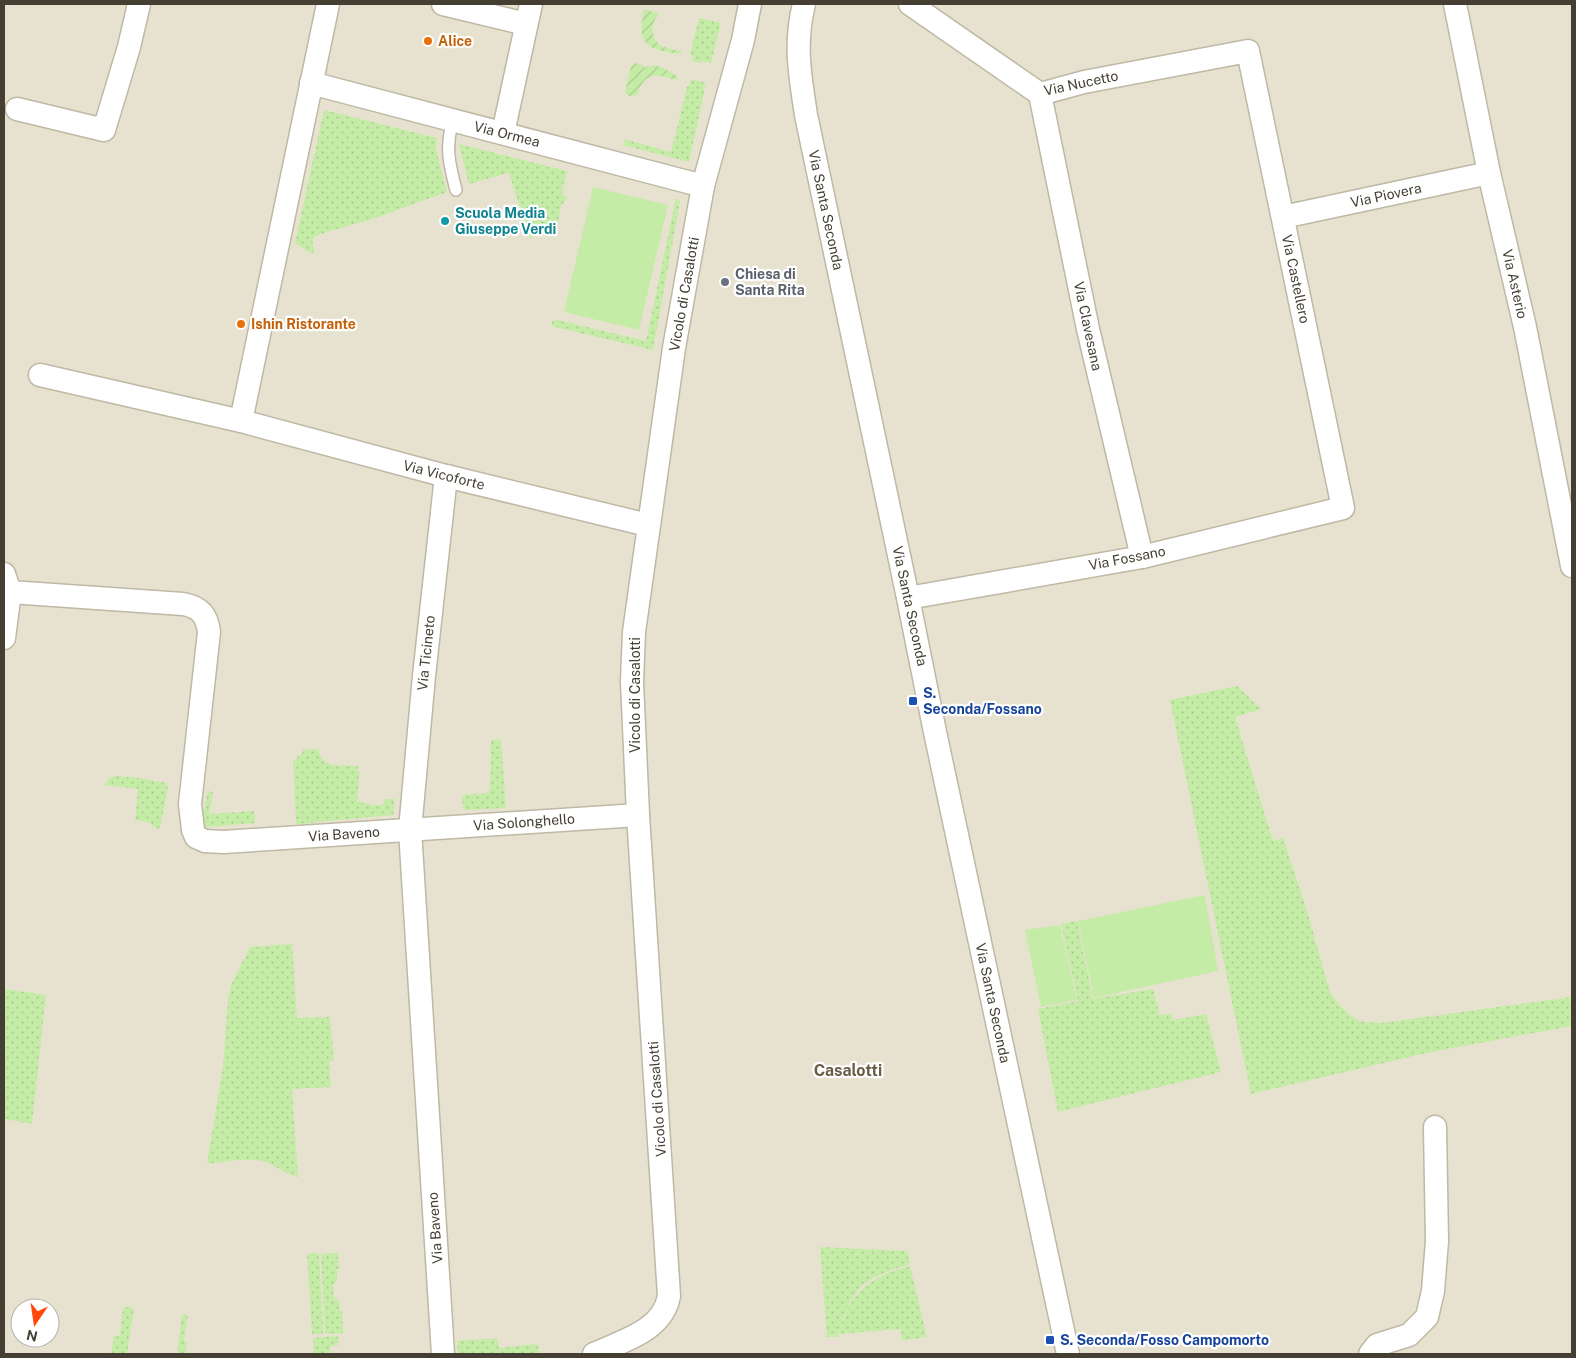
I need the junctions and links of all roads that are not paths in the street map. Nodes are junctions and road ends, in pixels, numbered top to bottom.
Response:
1 (139, 4) edge
2 (328, 4) edge
3 (443, 4) edge
4 (750, 4) edge
5 (804, 4) edge
6 (910, 4) edge
7 (1455, 4) edge
8 (528, 14) edge
9 (1248, 51) joint
10 (311, 83) junction
11 (1040, 94) junction
12 (17, 109) dead end
13 (453, 120) junction
14 (503, 133) junction
15 (1489, 173) junction
16 (703, 186) junction
17 (456, 190) dead end
18 (1283, 218) junction
19 (40, 375) dead end
20 (241, 421) junction
21 (446, 476) junction
22 (1343, 508) joint
23 (648, 525) junction
24 (1142, 556) junction
25 (1572, 565) edge
26 (6, 586) edge
27 (908, 598) junction
28 (4, 638) edge
29 (638, 815) junction
30 (410, 830) junction
31 (1435, 1127) dead end
32 (443, 1354) edge
33 (594, 1354) edge
34 (1068, 1354) edge
35 (1370, 1354) edge

1 - 12 street
2 - 10 street
3 - 8 street
4 - 16 street, Vicolo di Casalotti
5 - 27 street, Via Santa Seconda
6 - 11 street, Via Nucetto
7 - 15 street, Via Asterio
8 - 14 street
9 - 11 street, Via Nucetto
9 - 18 street, Via Castellero
10 - 13 street, Via Ormea
10 - 20 street
11 - 24 street, Via Clavesana
13 - 14 street, Via Ormea
13 - 17 lane
14 - 16 street, Via Ormea
15 - 18 street, Via Piovera
15 - 25 street, Via Asterio
16 - 23 street, Vicolo di Casalotti
18 - 22 street, Via Castellero
19 - 20 street, Via Vicoforte
20 - 21 street, Via Vicoforte
21 - 23 street, Via Vicoforte
21 - 30 street, Via Ticineto
22 - 24 street, Via Fossano
23 - 29 street, Vicolo di Casalotti
24 - 27 street, Via Fossano
26 - 28 street
26 - 30 street, Via Baveno
27 - 34 street, Via Santa Seconda
29 - 30 street, Via Solonghello
29 - 33 street, Vicolo di Casalotti
30 - 32 street, Via Baveno
31 - 35 street

